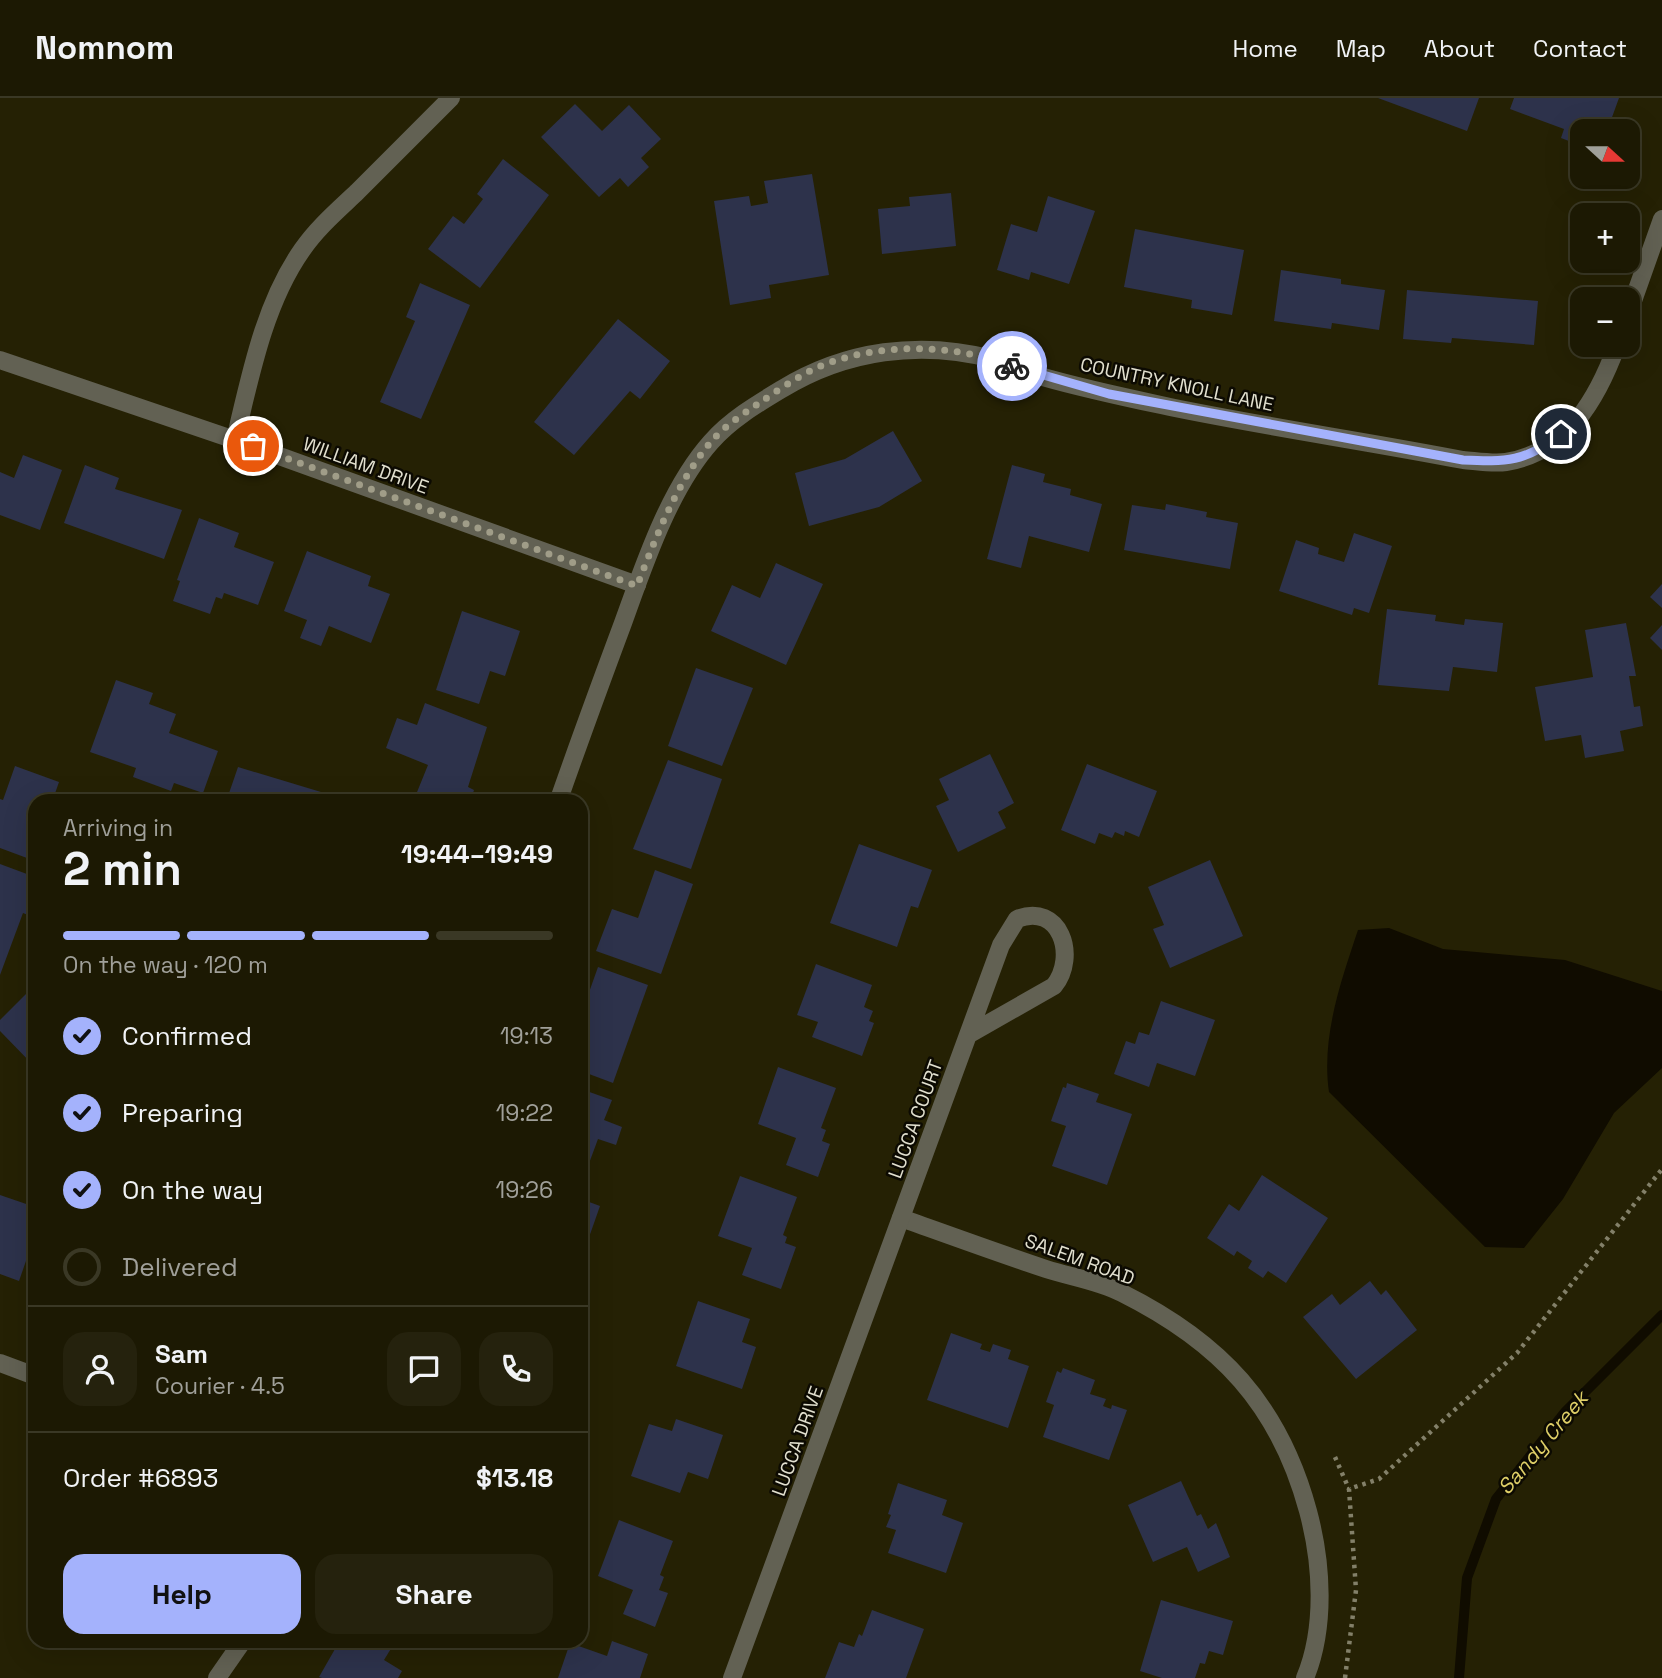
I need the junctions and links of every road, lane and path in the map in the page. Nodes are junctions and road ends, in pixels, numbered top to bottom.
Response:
1 (452, 98) edge
2 (1662, 219) edge
3 (1638, 287) edge
4 (1612, 357) edge
5 (0, 360) edge
6 (235, 440) junction
7 (637, 586) junction
8 (561, 794) edge
9 (968, 1035) junction
10 (1662, 1170) edge
11 (901, 1218) junction
12 (0, 1363) edge
13 (28, 1373) edge
14 (1335, 1457) dead end
15 (1349, 1489) junction
16 (238, 1648) edge
17 (217, 1678) edge
18 (732, 1678) edge
19 (1305, 1678) edge
20 (1345, 1678) edge

1 - 6 street
2 - 3 street
4 - 7 street, COUNTRY KNOLL LANE
5 - 6 street, WILLIAM DRIVE
6 - 7 street, WILLIAM DRIVE
7 - 8 street, COUNTRY KNOLL LANE
9 - 9 street, LUCCA COURT
9 - 11 street, LUCCA COURT
10 - 15 path
11 - 18 street, LUCCA DRIVE
11 - 19 street, SALEM ROAD
12 - 13 street
14 - 15 path
15 - 20 path
16 - 17 street

